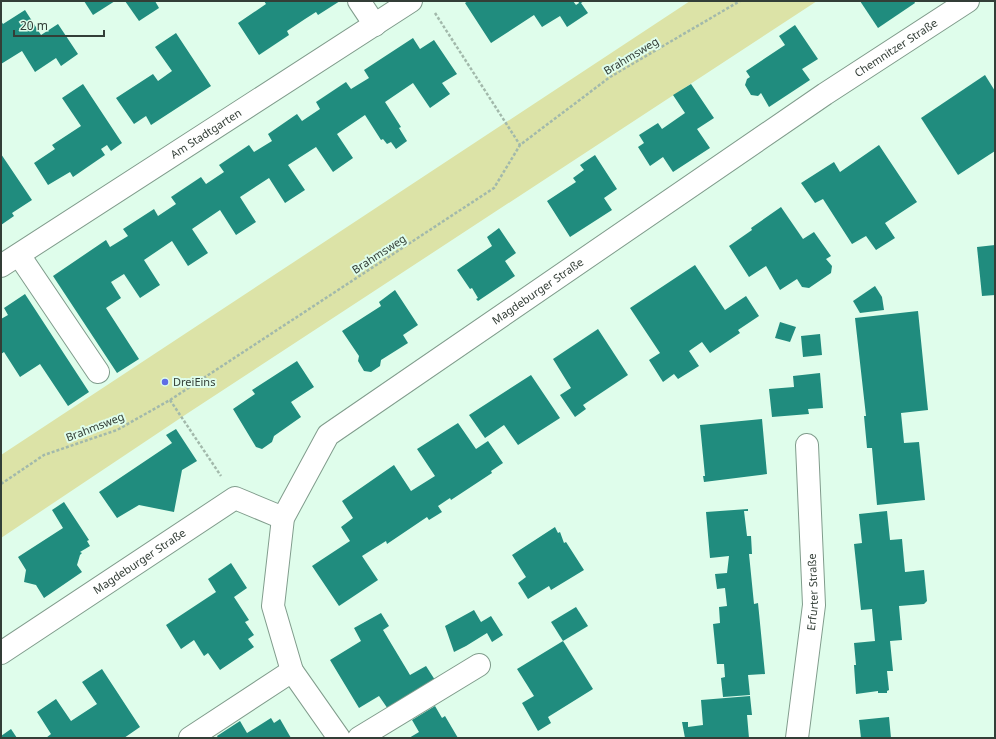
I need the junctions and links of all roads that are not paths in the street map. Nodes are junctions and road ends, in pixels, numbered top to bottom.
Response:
1 (359, 1) edge
2 (968, 1) edge
3 (421, 4) edge
4 (375, 25) junction
5 (825, 94) joint
6 (10, 261) edge
7 (98, 372) dead end
8 (808, 445) dead end
9 (283, 518) junction
10 (1, 653) edge
11 (479, 665) dead end
12 (292, 671) junction
13 (190, 738) edge
14 (339, 738) edge
15 (359, 738) edge
16 (797, 738) edge

1 - 4 street
2 - 5 street, Chemnitzer Straße
3 - 4 street, Am Stadtgarten
4 - 6 street, Am Stadtgarten
5 - 9 street, Magdeburger Straße
6 - 7 street
8 - 16 street, Erfurter Straße
9 - 10 street, Magdeburger Straße
9 - 12 street, Magdeburger Straße
11 - 15 street
12 - 13 street
12 - 14 street, Magdeburger Straße

